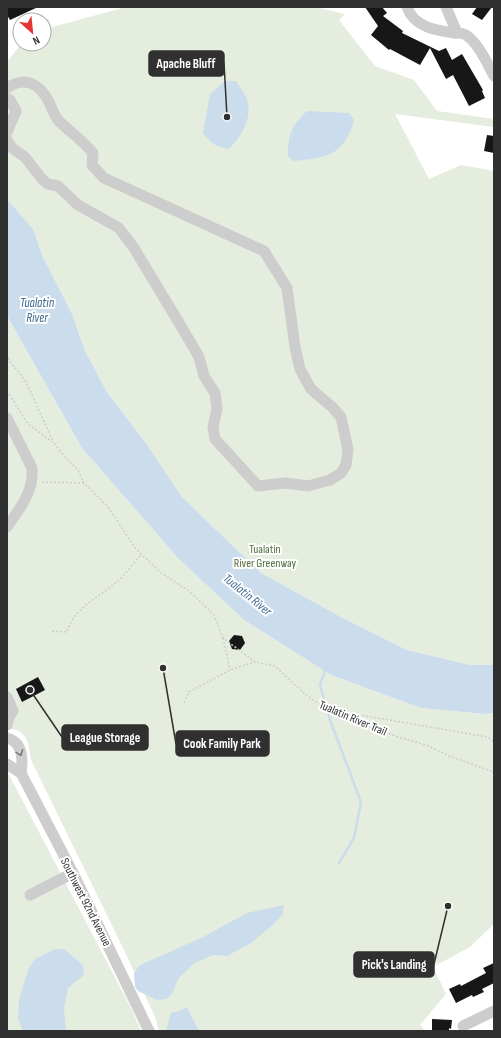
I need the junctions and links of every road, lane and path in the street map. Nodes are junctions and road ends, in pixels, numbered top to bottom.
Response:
1 (407, 7) edge
2 (446, 7) edge
3 (457, 33) junction
4 (494, 76) edge
5 (7, 88) edge
6 (7, 98) edge
7 (7, 132) edge
8 (7, 140) edge
9 (7, 354) edge
10 (7, 391) edge
11 (7, 418) edge
12 (54, 443) junction
13 (32, 482) junction
14 (84, 483) junction
15 (7, 527) edge
16 (141, 555) junction
17 (52, 631) dead end
18 (223, 638) junction
19 (255, 662) junction
20 (230, 670) junction
21 (7, 697) edge
22 (184, 703) dead end
23 (327, 709) junction
24 (7, 725) edge
25 (8, 735) edge
26 (494, 742) edge
27 (7, 764) edge
28 (494, 772) edge
29 (21, 773) junction
30 (72, 873) junction
31 (30, 895) dead end
32 (494, 1011) edge
33 (463, 1026) dead end
34 (149, 1031) edge

1 - 3 street
2 - 3 street
3 - 4 street
5 - 8 street
6 - 7 street
9 - 12 path
10 - 12 path
11 - 13 street
12 - 14 path
13 - 14 path
13 - 15 street
14 - 16 path
16 - 17 path
16 - 18 path
18 - 19 path, Tualatin River Trail
18 - 20 path
19 - 20 path
19 - 23 path, Tualatin River Trail
20 - 22 path
21 - 24 street
23 - 26 path
23 - 28 path, Tualatin River Trail
25 -> 29 street, Southwest 92nd Avenue
27 - 29 street
29 - 30 street, Southwest 92nd Avenue
30 - 31 street
30 - 34 street, Southwest 92nd Avenue
32 - 33 street

